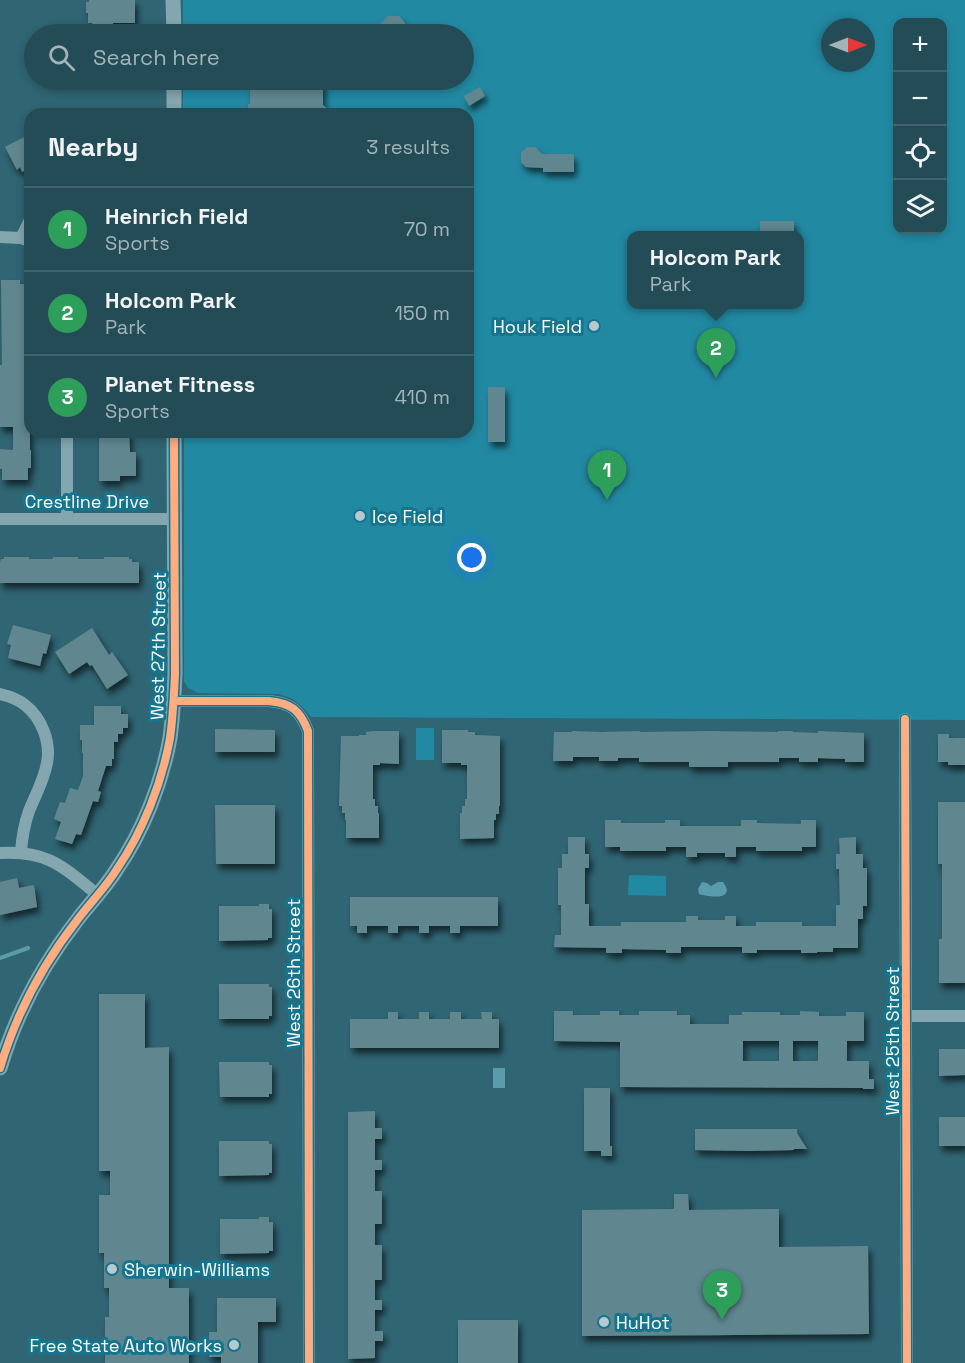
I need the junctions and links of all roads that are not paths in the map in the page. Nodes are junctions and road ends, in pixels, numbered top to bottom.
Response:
1 (173, 0) edge
2 (174, 24) edge
3 (174, 90) edge
4 (174, 108) edge
5 (0, 237) edge
6 (24, 240) edge
7 (67, 438) edge
8 (174, 438) edge
9 (0, 519) edge
10 (67, 519) junction
11 (175, 519) junction
12 (0, 694) edge
13 (174, 701) junction
14 (905, 719) dead end
15 (21, 852) junction
16 (0, 853) edge
17 (98, 895) junction
18 (907, 1016) junction
19 (965, 1016) edge
20 (0, 1068) edge
21 (309, 1363) edge
22 (907, 1363) edge

1 - 2 street
3 - 4 street
5 - 6 street
7 - 10 street
8 - 11 street, West 27th Street
9 - 10 street, Crestline Drive
10 - 11 street, Crestline Drive
11 - 13 street, West 27th Street
12 - 15 street
13 - 17 street, West 27th Street
13 - 21 street, West 26th Street
14 - 18 street, West 25th Street
15 - 16 street
15 - 17 street
17 - 20 street, West 27th Street
18 - 19 street
18 - 22 street, West 25th Street

